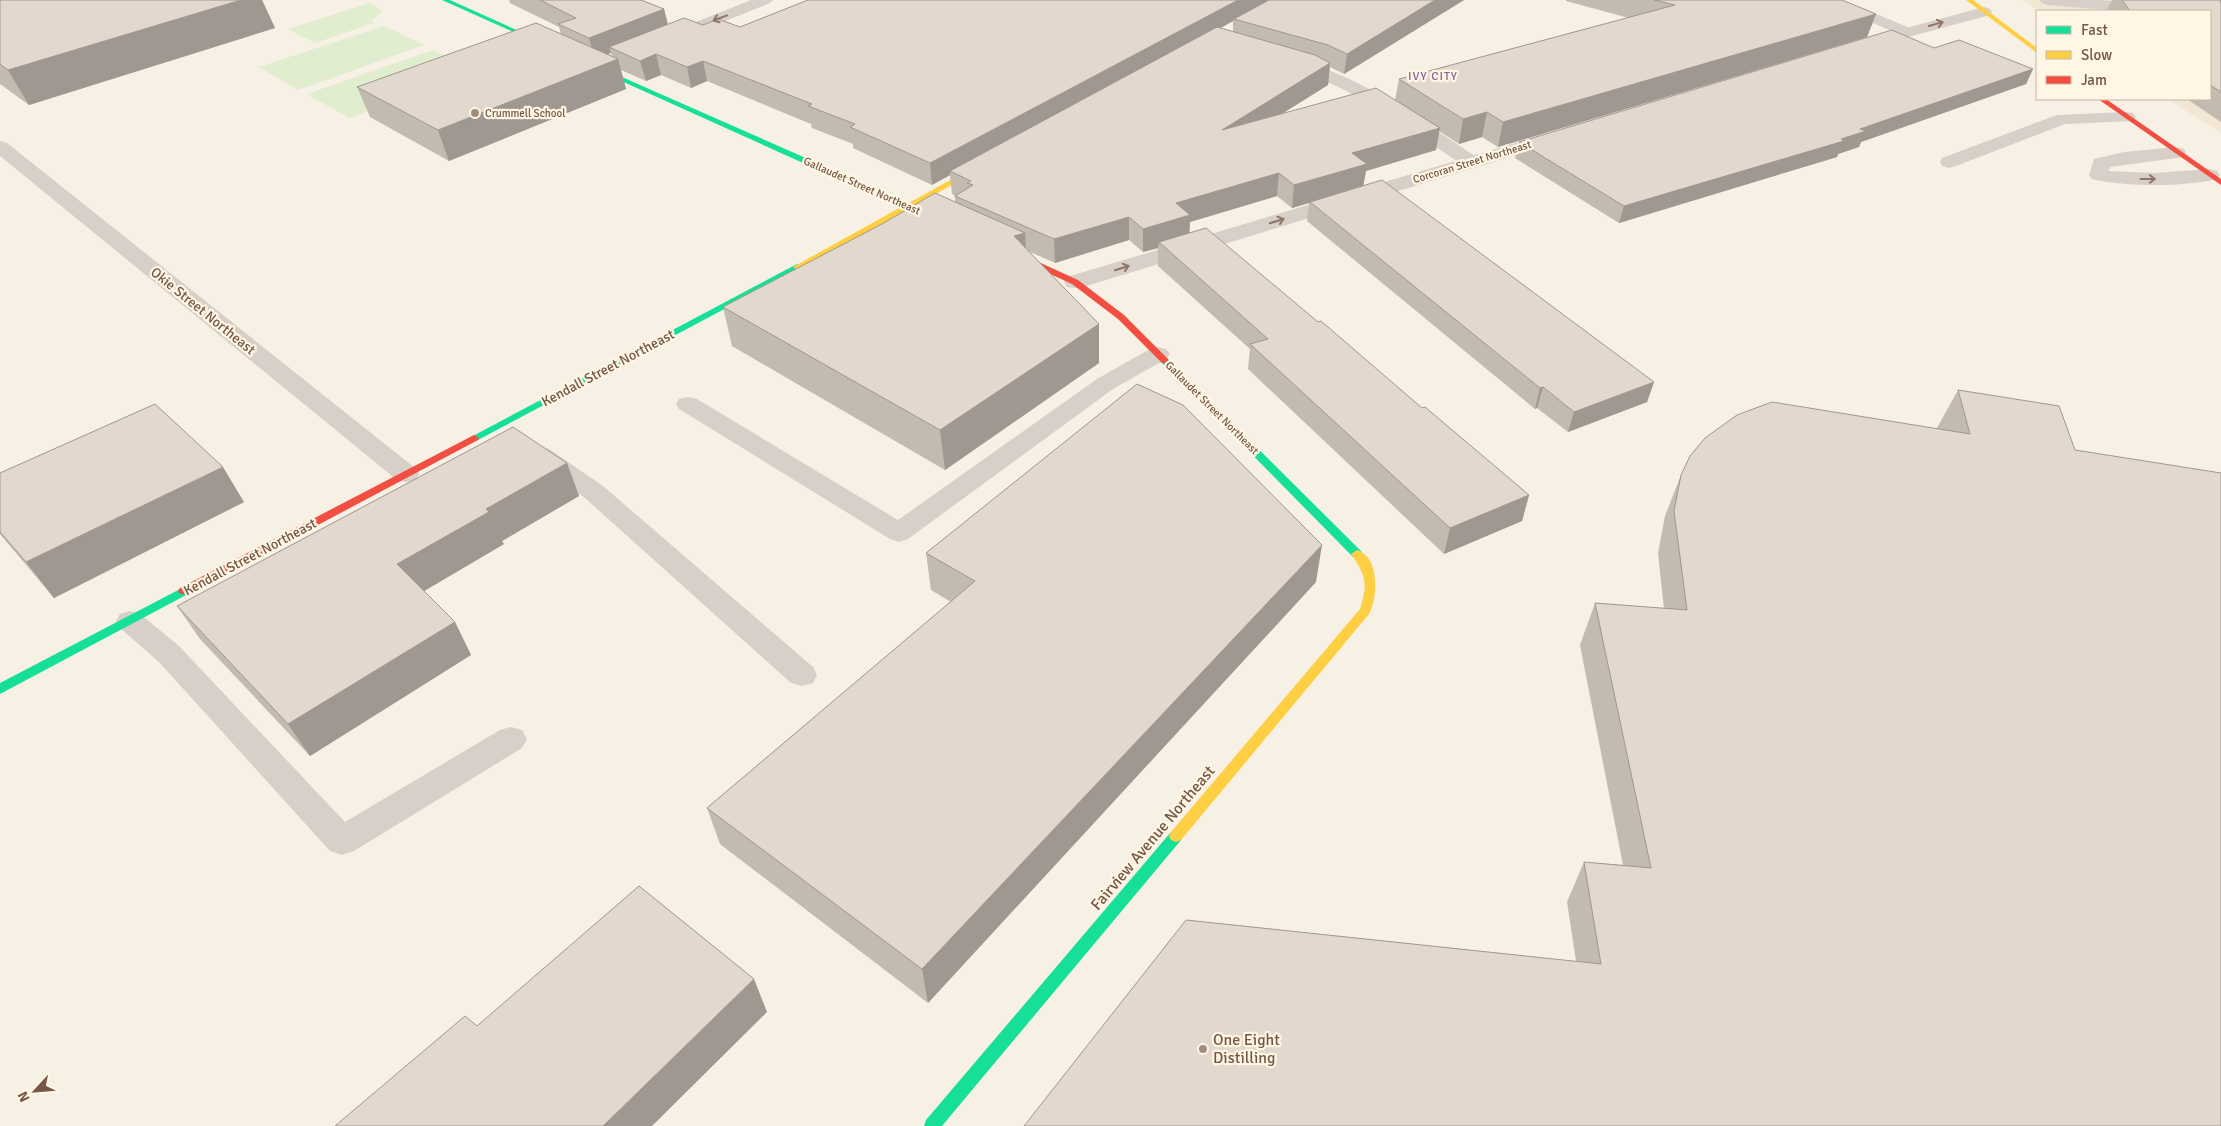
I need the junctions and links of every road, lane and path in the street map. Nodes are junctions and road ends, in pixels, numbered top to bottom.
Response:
1 (445, 0) edge
2 (765, 0) edge
3 (2047, 0) edge
4 (1973, 3) edge
5 (2160, 10) edge
6 (1874, 18) dead end
7 (1906, 32) junction
8 (654, 44) edge
9 (1851, 48) edge
10 (2036, 50) edge
11 (560, 51) edge
12 (616, 58) edge
13 (578, 59) edge
14 (1282, 60) edge
15 (595, 67) junction
16 (2103, 100) edge
17 (2127, 117) junction
18 (1572, 132) edge
19 (0, 147) edge
20 (2177, 153) junction
21 (996, 159) edge
22 (1471, 162) junction
23 (1949, 162) dead end
24 (2215, 179) edge
25 (910, 207) junction
26 (958, 229) edge
27 (1002, 248) edge
28 (1075, 282) junction
29 (1158, 354) junction
30 (688, 404) dead end
31 (498, 426) junction
32 (406, 474) junction
33 (1364, 561) joint
34 (130, 621) junction
35 (802, 674) dead end
36 (0, 690) edge
37 (511, 739) dead end
38 (932, 1126) edge

1 - 11 street
2 -> 8 street
3 - 5 street
7 -> 4 street
4 - 10 street
6 - 7 street
7 - 9 street
12 - 15 street
13 - 15 street, Gallaudet Street Northeast
14 - 22 street
15 - 25 street, Gallaudet Street Northeast
16 - 17 street
17 - 20 street
17 - 23 street
18 - 22 street, Corcoran Street Northeast
19 - 32 street, Okie Street Northeast
20 - 24 street
20 -> 24 street
21 - 25 street, Kendall Street Northeast
28 -> 22 street, Corcoran Street Northeast
25 - 26 street, Gallaudet Street Northeast
25 - 31 street, Kendall Street Northeast
27 - 28 street, Gallaudet Street Northeast
28 - 29 street, Gallaudet Street Northeast
29 - 30 street
29 - 33 street, Gallaudet Street Northeast
31 - 32 street, Kendall Street Northeast
31 - 35 street
32 - 34 street, Kendall Street Northeast
33 - 38 street, Fairview Avenue Northeast
34 - 36 street, Kendall Street Northeast
34 - 37 street

